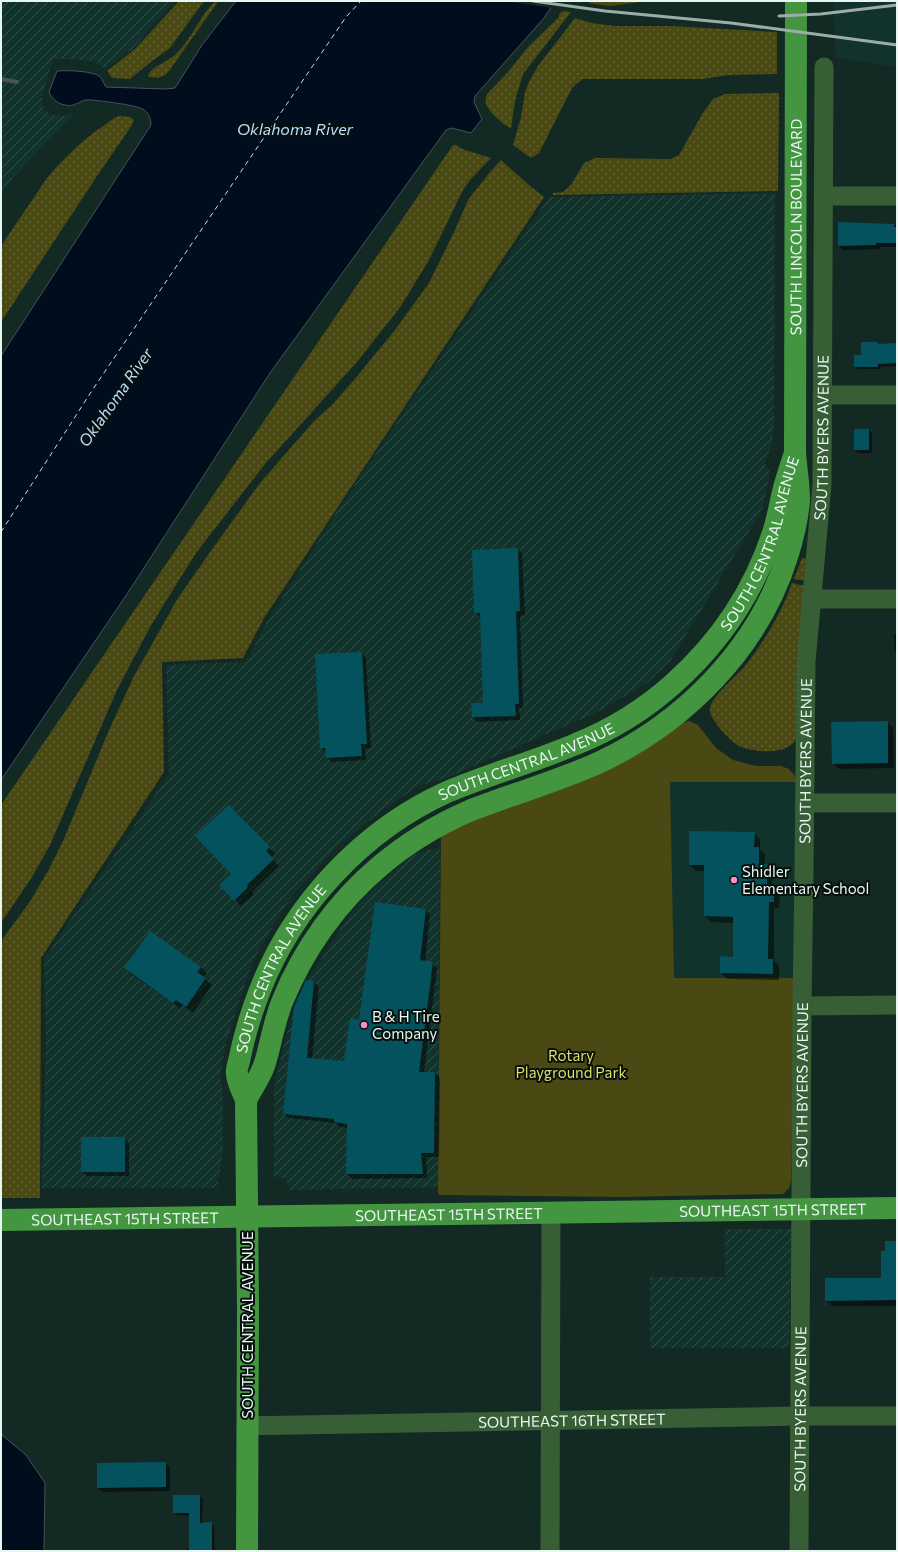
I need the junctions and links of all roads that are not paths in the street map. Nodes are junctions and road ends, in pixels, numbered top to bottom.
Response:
1 (796, 1) edge
2 (824, 67) dead end
3 (824, 196) junction
4 (897, 196) edge
5 (897, 395) edge
6 (822, 396) junction
7 (795, 453) joint
8 (811, 599) junction
9 (897, 599) edge
10 (805, 803) junction
11 (897, 803) edge
12 (897, 1005) edge
13 (802, 1006) junction
14 (897, 1208) edge
15 (800, 1209) junction
16 (551, 1213) junction
17 (246, 1216) junction
18 (1, 1220) edge
19 (799, 1416) junction
20 (897, 1416) edge
21 (550, 1420) junction
22 (247, 1426) junction
23 (247, 1551) edge
24 (550, 1551) edge
25 (799, 1551) edge

1 - 7 main road, SOUTH LINCOLN BOULEVARD
2 - 3 street, SOUTH BYERS AVENUE
3 - 4 street
3 - 6 street, SOUTH BYERS AVENUE
5 - 6 street
6 - 8 street, SOUTH BYERS AVENUE
7 - 17 main road, SOUTH CENTRAL AVENUE
8 - 9 street
8 - 10 street, SOUTH BYERS AVENUE
10 - 11 street
10 - 13 street, SOUTH BYERS AVENUE
12 - 13 street
13 - 15 street, SOUTH BYERS AVENUE
14 - 15 main road, SOUTHEAST 15TH STREET
15 - 16 main road, SOUTHEAST 15TH STREET
15 - 19 street, SOUTH BYERS AVENUE
16 - 17 main road, SOUTHEAST 15TH STREET
16 - 21 street
17 - 18 main road, SOUTHEAST 15TH STREET
17 - 22 main road, SOUTH CENTRAL AVENUE
19 - 20 street, SOUTHEAST 16TH STREET
19 - 21 street, SOUTHEAST 16TH STREET
19 - 25 street, SOUTH BYERS AVENUE
21 - 22 street, SOUTHEAST 16TH STREET
21 - 24 street
22 - 23 main road, SOUTH CENTRAL AVENUE

